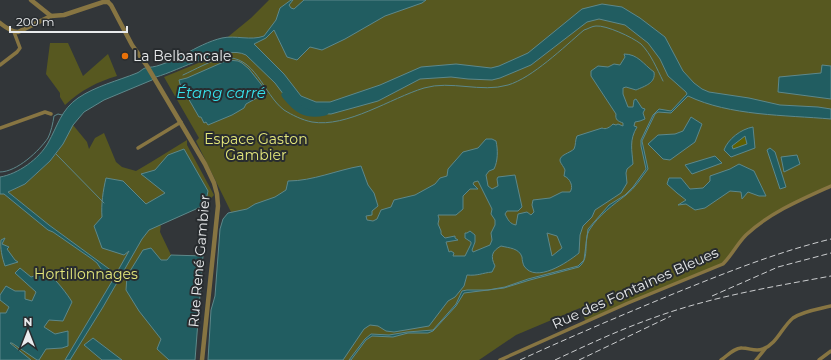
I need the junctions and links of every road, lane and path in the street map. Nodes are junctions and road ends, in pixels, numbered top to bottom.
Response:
1 (31, 0) edge
2 (109, 1) edge
3 (51, 16) junction
4 (0, 24) edge
5 (14, 32) junction
6 (0, 65) edge
7 (51, 114) dead end
8 (181, 122) junction
9 (0, 128) edge
10 (138, 148) dead end
11 (831, 186) edge
12 (831, 306) edge
13 (764, 349) junction
14 (831, 351) edge
15 (202, 360) edge
16 (500, 360) edge
17 (721, 360) edge
18 (756, 360) edge
19 (819, 360) edge

1 - 3 street
2 - 3 street
2 - 8 street, Rue René Gambier
3 - 5 street
4 - 5 street
5 - 6 street
7 - 9 street
8 - 10 street
8 - 15 street, Rue René Gambier
11 - 16 street, Rue des Fontaines Bleues
12 - 13 street
13 - 17 street
13 - 18 street
14 - 19 street

